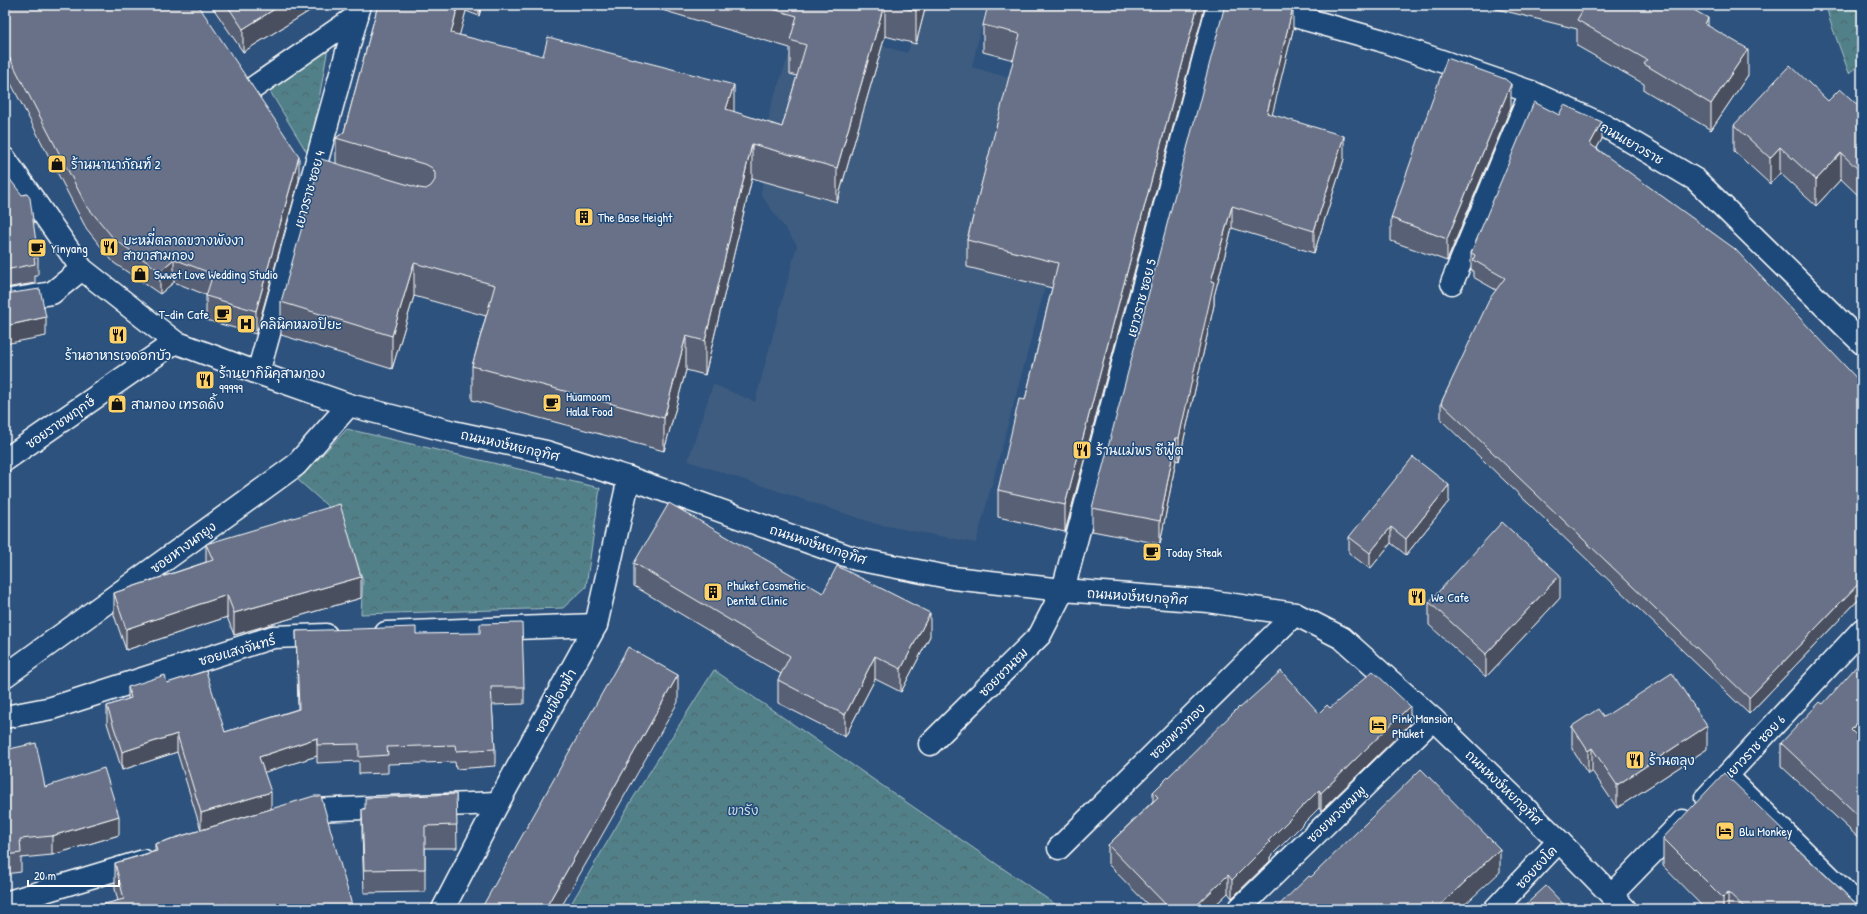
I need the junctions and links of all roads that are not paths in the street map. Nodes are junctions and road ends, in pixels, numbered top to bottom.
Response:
1 (1218, 5) edge
2 (1255, 5) edge
3 (359, 10) edge
4 (240, 69) edge
5 (253, 88) junction
6 (1531, 92) junction
7 (266, 107) edge
8 (300, 158) edge
9 (5, 159) edge
10 (312, 178) junction
11 (335, 184) edge
12 (82, 269) junction
13 (1452, 283) dead end
14 (5, 301) edge
15 (174, 342) junction
16 (1862, 343) edge
17 (258, 373) junction
18 (349, 405) junction
19 (5, 460) edge
20 (629, 478) junction
21 (1063, 590) junction
22 (1294, 614) junction
23 (596, 625) junction
24 (1862, 630) edge
25 (368, 634) edge
26 (344, 635) edge
27 (5, 676) edge
28 (5, 717) edge
29 (1433, 719) junction
30 (930, 744) dead end
31 (1727, 776) junction
32 (498, 803) junction
33 (275, 822) edge
34 (1559, 842) junction
35 (1059, 848) dead end
36 (162, 856) edge
37 (1618, 902) edge
38 (5, 903) edge
39 (442, 909) edge
40 (1239, 909) edge
41 (1495, 909) edge
42 (1862, 909) edge

1 - 21 street, เยาวราช ซอย 5
2 - 6 street, ถนนเยาวราช
3 - 5 street
3 - 10 street, เยาวราช ซอย 4
4 - 5 street
5 - 7 street
6 - 13 street
6 - 16 street, ถนนเยาวราช
8 - 10 street
9 - 12 street, ถนนหงษ์หยกอุทิศ
10 - 11 street
10 - 17 street, เยาวราช ซอย 4
12 - 14 street
12 - 15 street, ถนนหงษ์หยกอุทิศ
15 - 17 street, ถนนหงษ์หยกอุทิศ
15 - 19 street, ซอยราชพฤกษ์
17 - 18 street, ถนนหงษ์หยกอุทิศ
18 - 20 street, ถนนหงษ์หยกอุทิศ
18 - 27 street, ซอยหางนกยูง
20 - 21 street, ถนนหงษ์หยกอุทิศ
20 - 23 street, ซอยเฟื่องฟ้า
21 - 22 street, ถนนหงษ์หยกอุทิศ
21 - 30 street, ซอยชวนชม
22 - 29 street, ถนนหงษ์หยกอุทิศ
22 - 35 street, ซอยพวงทอง
23 - 25 street
23 - 32 street, ซอยเฟื่องฟ้า
24 - 31 street, เยาวราช ซอย 6
26 - 28 street, ซอยแสงจันทร์
29 - 34 street, ถนนหงษ์หยกอุทิศ
29 - 40 street, ซอยพวงชมพู
31 - 37 street, เยาวราช ซอย 6
31 - 42 street
32 - 33 street
32 - 39 street, ซอยเฟื่องฟ้า
34 - 37 street, ถนนหงษ์หยกอุทิศ
34 - 41 street, ซอยชงโค
36 - 38 street

